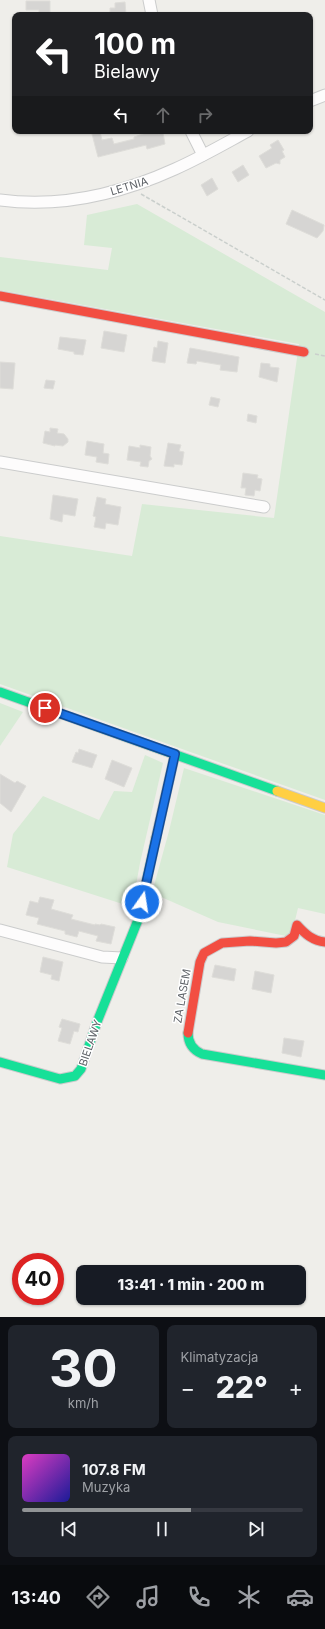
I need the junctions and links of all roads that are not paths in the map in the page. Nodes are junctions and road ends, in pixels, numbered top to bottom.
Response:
1 (149, 0) edge
2 (151, 12) edge
3 (325, 95) edge
4 (313, 100) edge
5 (192, 134) edge
6 (242, 134) edge
7 (203, 155) junction
8 (0, 200) edge
9 (0, 296) edge
10 (304, 352) dead end
11 (0, 462) edge
12 (264, 507) dead end
13 (0, 692) edge
14 (175, 754) junction
15 (325, 808) edge
16 (0, 930) edge
17 (325, 942) edge
18 (122, 958) junction
19 (0, 1062) edge
20 (325, 1075) edge

1 - 2 street
3 - 4 street
5 - 7 street
6 - 7 street, LETNIA
7 - 8 street, LETNIA
9 - 10 street
11 - 12 street
13 - 14 street
14 - 15 street
14 - 18 street, BIELAWY
16 - 18 street
17 - 20 street, ZA LASEM
18 - 19 street, BIELAWY

